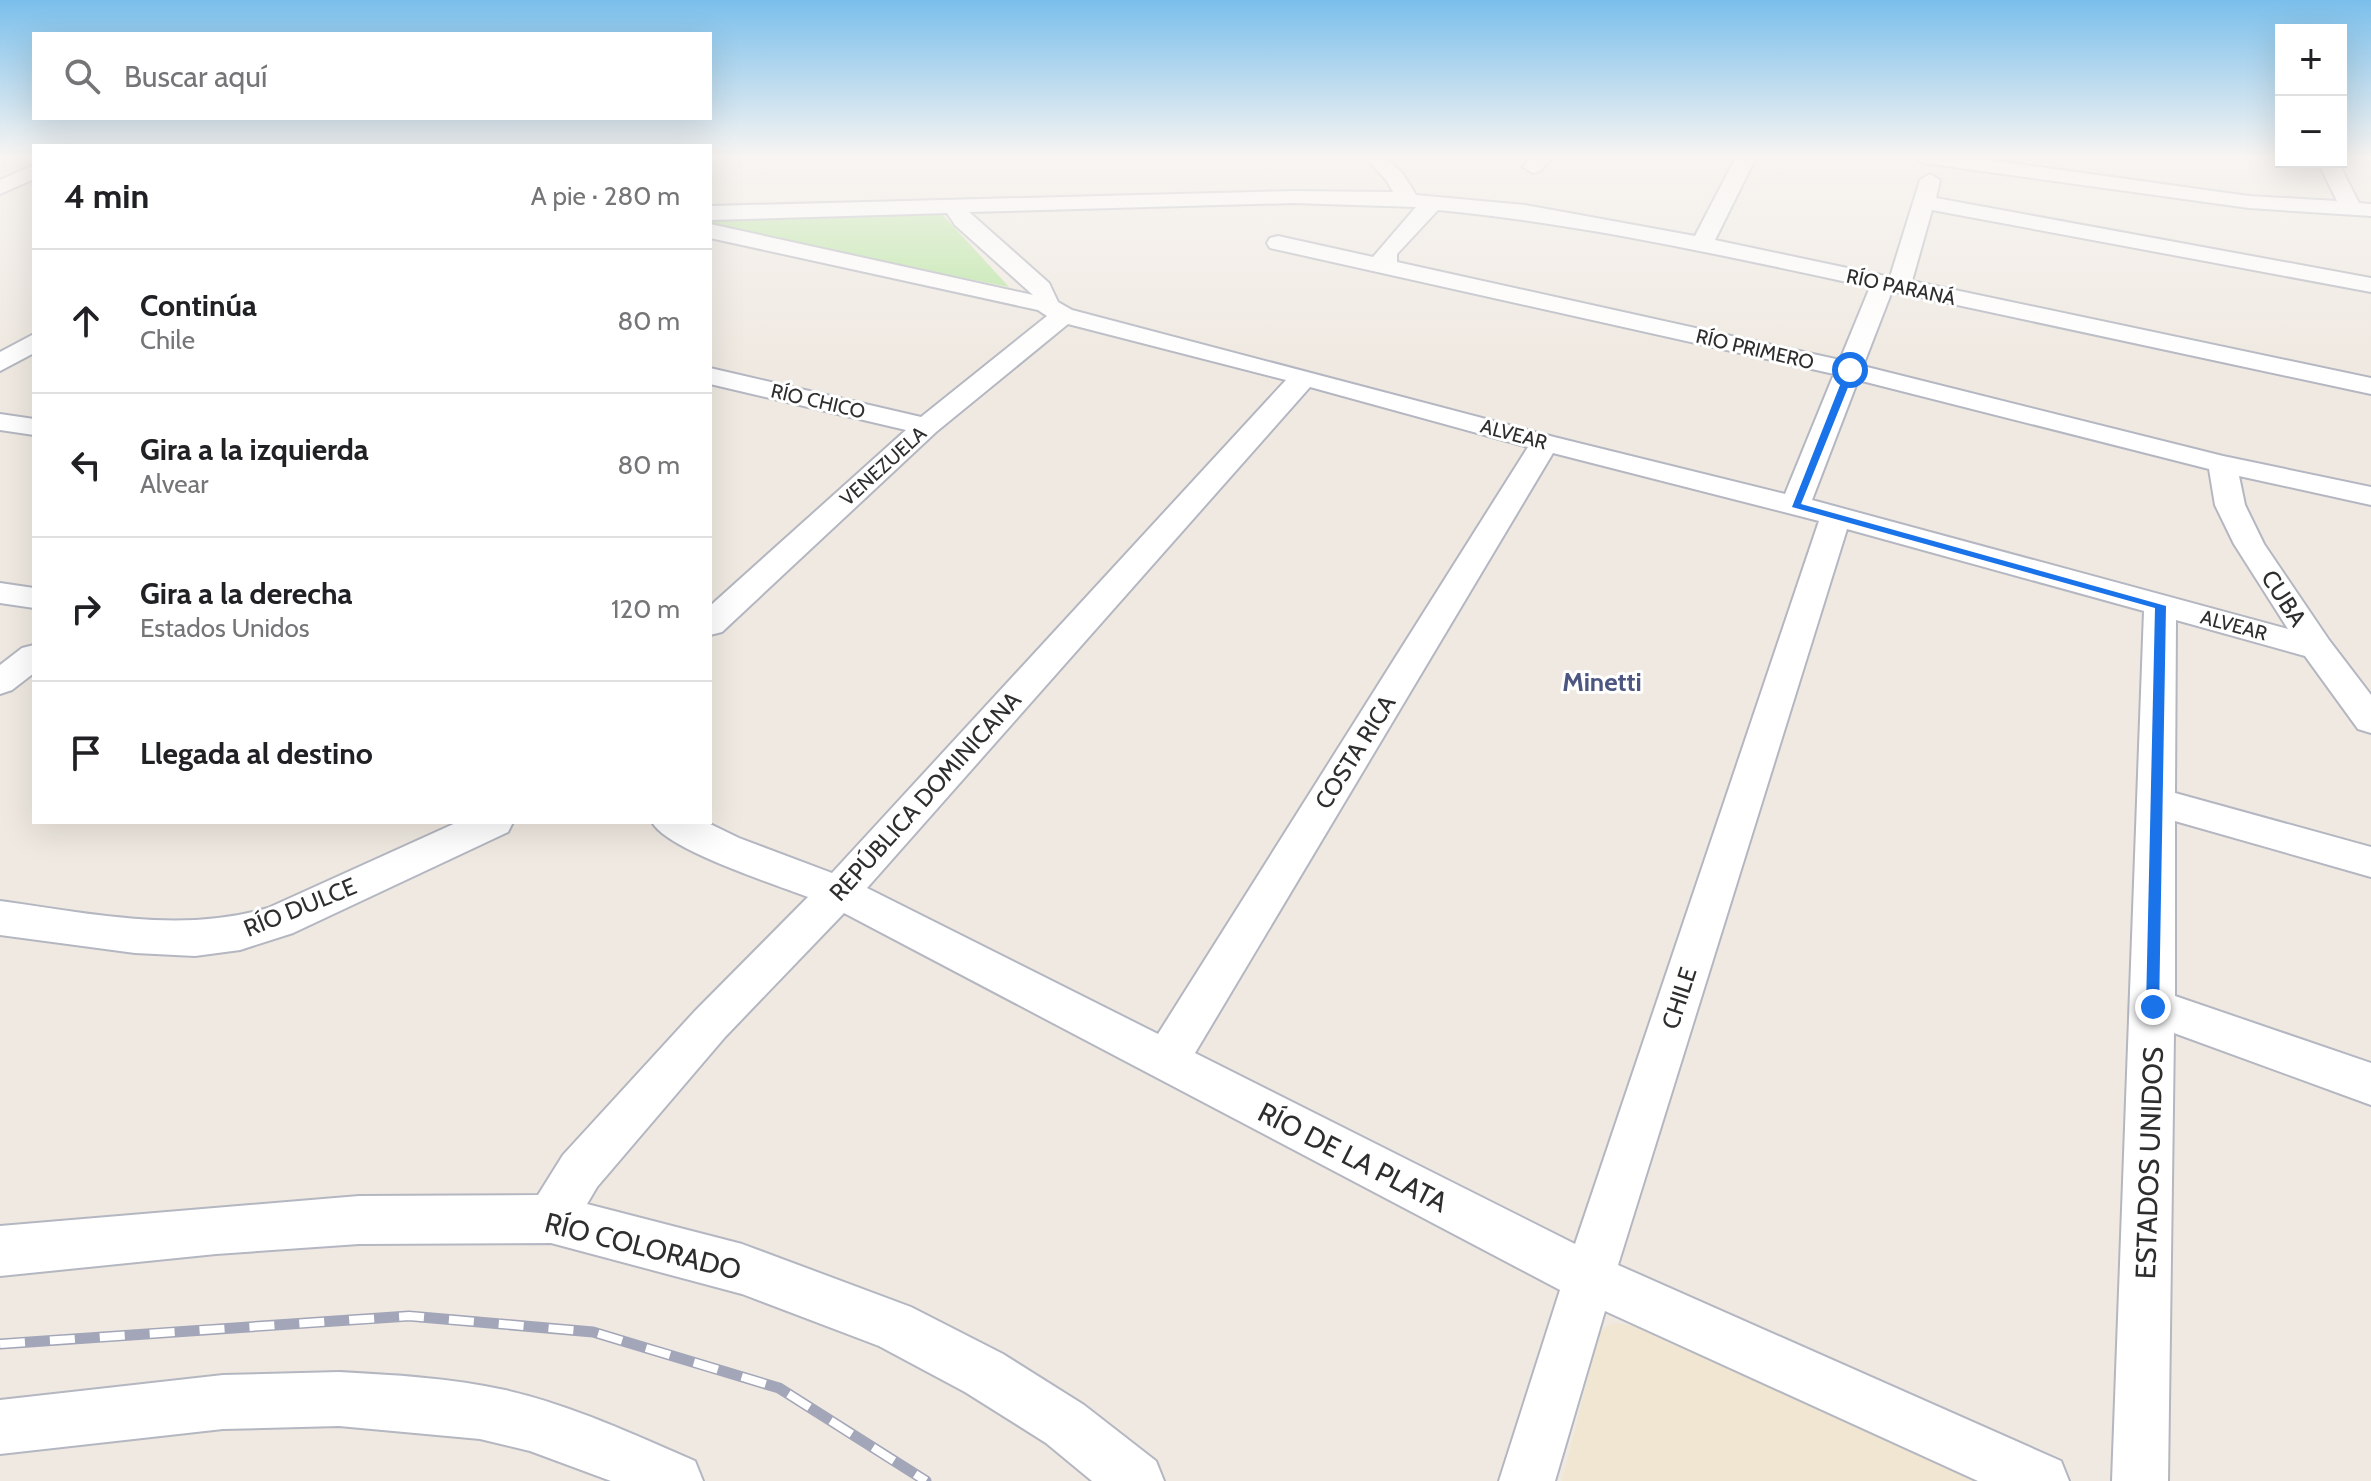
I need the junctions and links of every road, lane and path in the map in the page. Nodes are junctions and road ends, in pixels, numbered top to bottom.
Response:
1 (970, 226) edge
2 (1411, 226) edge
3 (1602, 226) edge
4 (1711, 226) edge
5 (1915, 226) edge
6 (2055, 226) edge
7 (712, 231) edge
8 (1278, 243) dead end
9 (1702, 244) junction
10 (1386, 265) junction
11 (1891, 284) junction
12 (2371, 285) edge
13 (1054, 310) junction
14 (0, 334) edge
15 (32, 341) edge
16 (32, 342) edge
17 (0, 363) edge
18 (1850, 370) junction
19 (712, 376) edge
20 (1304, 377) junction
21 (2371, 386) edge
22 (0, 422) edge
23 (926, 426) junction
24 (32, 427) edge
25 (1545, 443) junction
26 (2222, 464) junction
27 (2371, 496) edge
28 (1795, 505) junction
29 (1836, 516) junction
30 (0, 593) edge
31 (32, 598) edge
32 (2160, 606) junction
33 (712, 622) edge
34 (2317, 648) junction
35 (32, 658) edge
36 (0, 682) edge
37 (2371, 720) edge
38 (2157, 802) junction
39 (490, 824) edge
40 (675, 824) edge
41 (2371, 862) edge
42 (839, 892) junction
43 (0, 918) edge
44 (2153, 1007) junction
45 (1166, 1060) junction
46 (2371, 1084) edge
47 (551, 1219) junction
48 (0, 1251) edge
49 (1589, 1278) junction
50 (0, 1427) edge
51 (1120, 1477) edge
52 (675, 1481) edge
53 (1527, 1481) edge
54 (2041, 1481) edge
55 (2140, 1481) edge

1 - 13 street
2 - 10 street
3 - 9 street, RÍO PARANÁ
4 - 9 street
5 - 11 street
6 - 12 street
7 - 13 street, ALVEAR
8 - 10 street, RÍO PRIMERO
9 - 11 street, RÍO PARANÁ
10 - 18 street, RÍO PRIMERO
11 - 18 street
11 - 21 street, RÍO PARANÁ
13 - 20 street, ALVEAR
13 - 23 street, VENEZUELA
14 - 15 street
16 - 17 street
18 - 26 street, RÍO PRIMERO
18 - 28 street
19 - 23 street, RÍO CHICO
20 - 25 street, ALVEAR
20 - 42 street, REPÚBLICA DOMINICANA
22 - 24 street
23 - 33 street, VENEZUELA
25 - 28 street, ALVEAR
25 - 45 street, COSTA RICA
26 - 27 street, RÍO PRIMERO
26 - 34 street, CUBA
28 - 29 street, ALVEAR
29 - 32 street, ALVEAR
29 - 49 street, CHILE
30 - 31 street
32 - 34 street, ALVEAR
32 - 38 street, ESTADOS UNIDOS
34 - 37 street, CUBA
35 - 36 street
38 - 41 street
38 - 44 street, ESTADOS UNIDOS
39 - 43 street, RÍO DULCE
40 - 42 street, RÍO DE LA PLATA
42 - 45 street, RÍO DE LA PLATA
42 - 47 street, REPÚBLICA DOMINICANA
44 - 46 street
44 - 55 street, ESTADOS UNIDOS
45 - 49 street, RÍO DE LA PLATA
47 - 48 street, RÍO COLORADO
47 - 51 street, RÍO COLORADO
49 - 53 street, CHILE
49 - 54 street, RÍO DE LA PLATA
50 - 52 street

